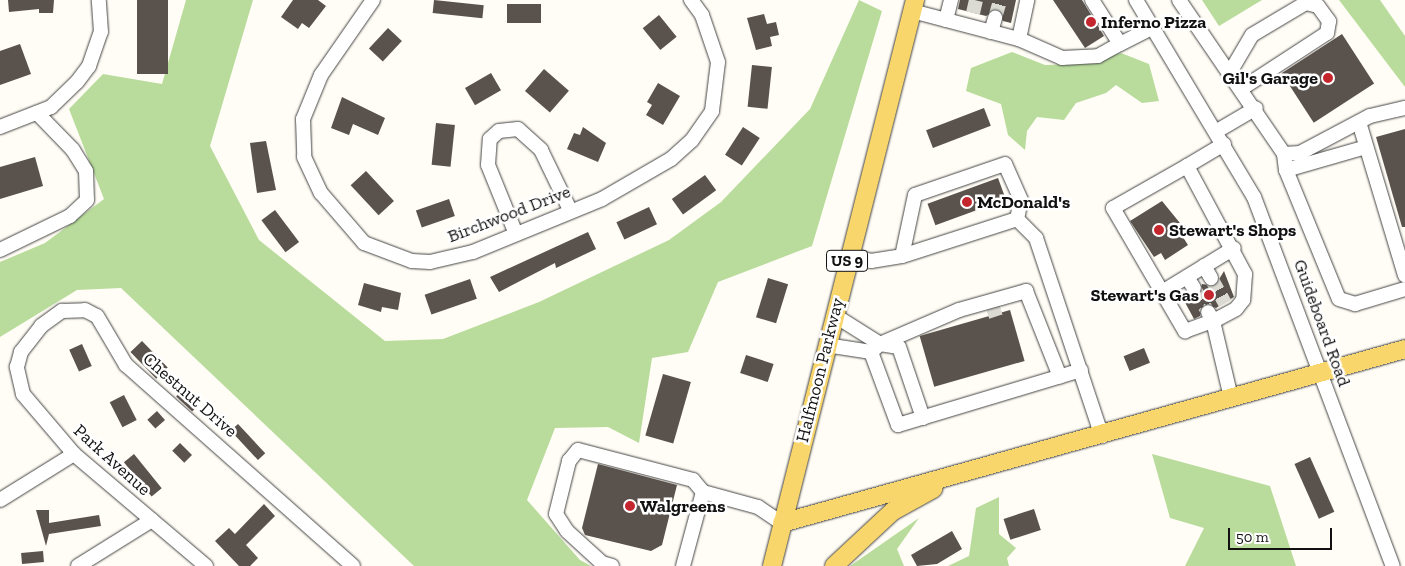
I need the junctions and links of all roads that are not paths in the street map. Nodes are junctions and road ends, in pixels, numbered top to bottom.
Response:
1 (99, 0) edge
2 (373, 0) edge
3 (691, 0) edge
4 (951, 0) edge
5 (1027, 0) edge
6 (1092, 0) edge
7 (1136, 0) edge
8 (1179, 0) edge
9 (914, 5) edge
10 (995, 18) tunnel mouth
11 (946, 20) junction
12 (1153, 27) junction
13 (991, 32) junction
14 (1019, 39) junction
15 (1120, 44) junction
16 (1229, 74) junction
17 (1241, 89) junction
18 (1256, 108) junction
19 (1405, 108) edge
20 (37, 113) junction
21 (1359, 122) junction
22 (0, 127) edge
23 (1217, 130) junction
24 (1224, 144) junction
25 (1366, 147) junction
26 (1284, 154) junction
27 (1187, 166) junction
28 (1286, 170) junction
29 (570, 210) junction
30 (1017, 219) junction
31 (516, 234) junction
32 (1234, 248) junction
33 (0, 250) edge
34 (849, 255) junction
35 (902, 256) junction
36 (1405, 275) edge
37 (1405, 289) edge
38 (1162, 292) junction
39 (1029, 299) junction
40 (1002, 307) tunnel mouth
41 (959, 310) junction
42 (987, 312) tunnel mouth
43 (834, 315) junction
44 (1210, 317) junction
45 (826, 345) junction
46 (876, 348) junction
47 (1405, 349) edge
48 (17, 367) joint
49 (1081, 370) junction
50 (1320, 372) junction
51 (1060, 377) junction
52 (1231, 398) junction
53 (923, 418) junction
54 (1102, 436) junction
55 (74, 454) junction
56 (955, 477) junction
57 (703, 492) junction
58 (0, 500) edge
59 (152, 520) junction
60 (782, 523) junction
61 (78, 566) edge
62 (206, 566) edge
63 (353, 566) edge
64 (612, 566) edge
65 (683, 566) edge
66 (772, 566) edge
67 (834, 566) edge
68 (1393, 566) edge

1 - 20 street
2 - 31 street, Birchwood Drive
3 - 29 street, Birchwood Drive
4 - 11 street
5 - 14 street
6 - 15 street
7 - 12 street, Guideboard Road
8 - 16 street
9 - 11 street
9 - 34 main road, Halfmoon Parkway / US 9
10 - 13 street
11 - 13 street
12 - 15 street
12 - 23 street, Guideboard Road
13 - 14 street
14 - 15 street
16 - 17 street
16 - 17 street
17 - 18 street
18 - 23 street
18 - 26 street
19 - 21 street
20 - 22 street
20 - 33 street
21 - 25 street
21 - 26 street
23 - 24 street, Guideboard Road
24 - 27 street
24 - 50 street, Guideboard Road
25 - 28 street
25 - 36 street
26 - 28 street
27 - 32 street
27 - 38 street
28 - 37 street
29 - 31 street, Birchwood Drive
29 - 31 street
30 - 35 street
30 - 35 street
30 - 49 street
32 - 38 street
32 - 44 street
34 - 35 street
34 - 43 main road, Halfmoon Parkway / US 9
38 - 44 street
39 - 40 street
39 - 41 street
39 - 51 street
41 - 42 street
41 - 46 street
43 - 45 main road, Halfmoon Parkway / US 9
43 - 46 street
44 - 52 street
45 - 46 street
45 - 60 main road, Halfmoon Parkway / US 9
46 - 53 street
46 - 53 street
47 - 50 main road
48 - 55 street, Park Avenue
48 - 63 street, Chestnut Drive
49 - 51 street
49 - 54 street
50 - 52 main road
50 - 68 street, Guideboard Road
51 - 53 street
52 - 54 main road
54 - 56 main road
55 - 58 street
55 - 59 street, Park Avenue
56 - 60 main road
56 - 67 main road
57 - 60 street
57 - 64 street
57 - 65 street
59 - 61 street
59 - 62 street, Park Avenue
60 - 66 main road, Halfmoon Parkway / US 9

